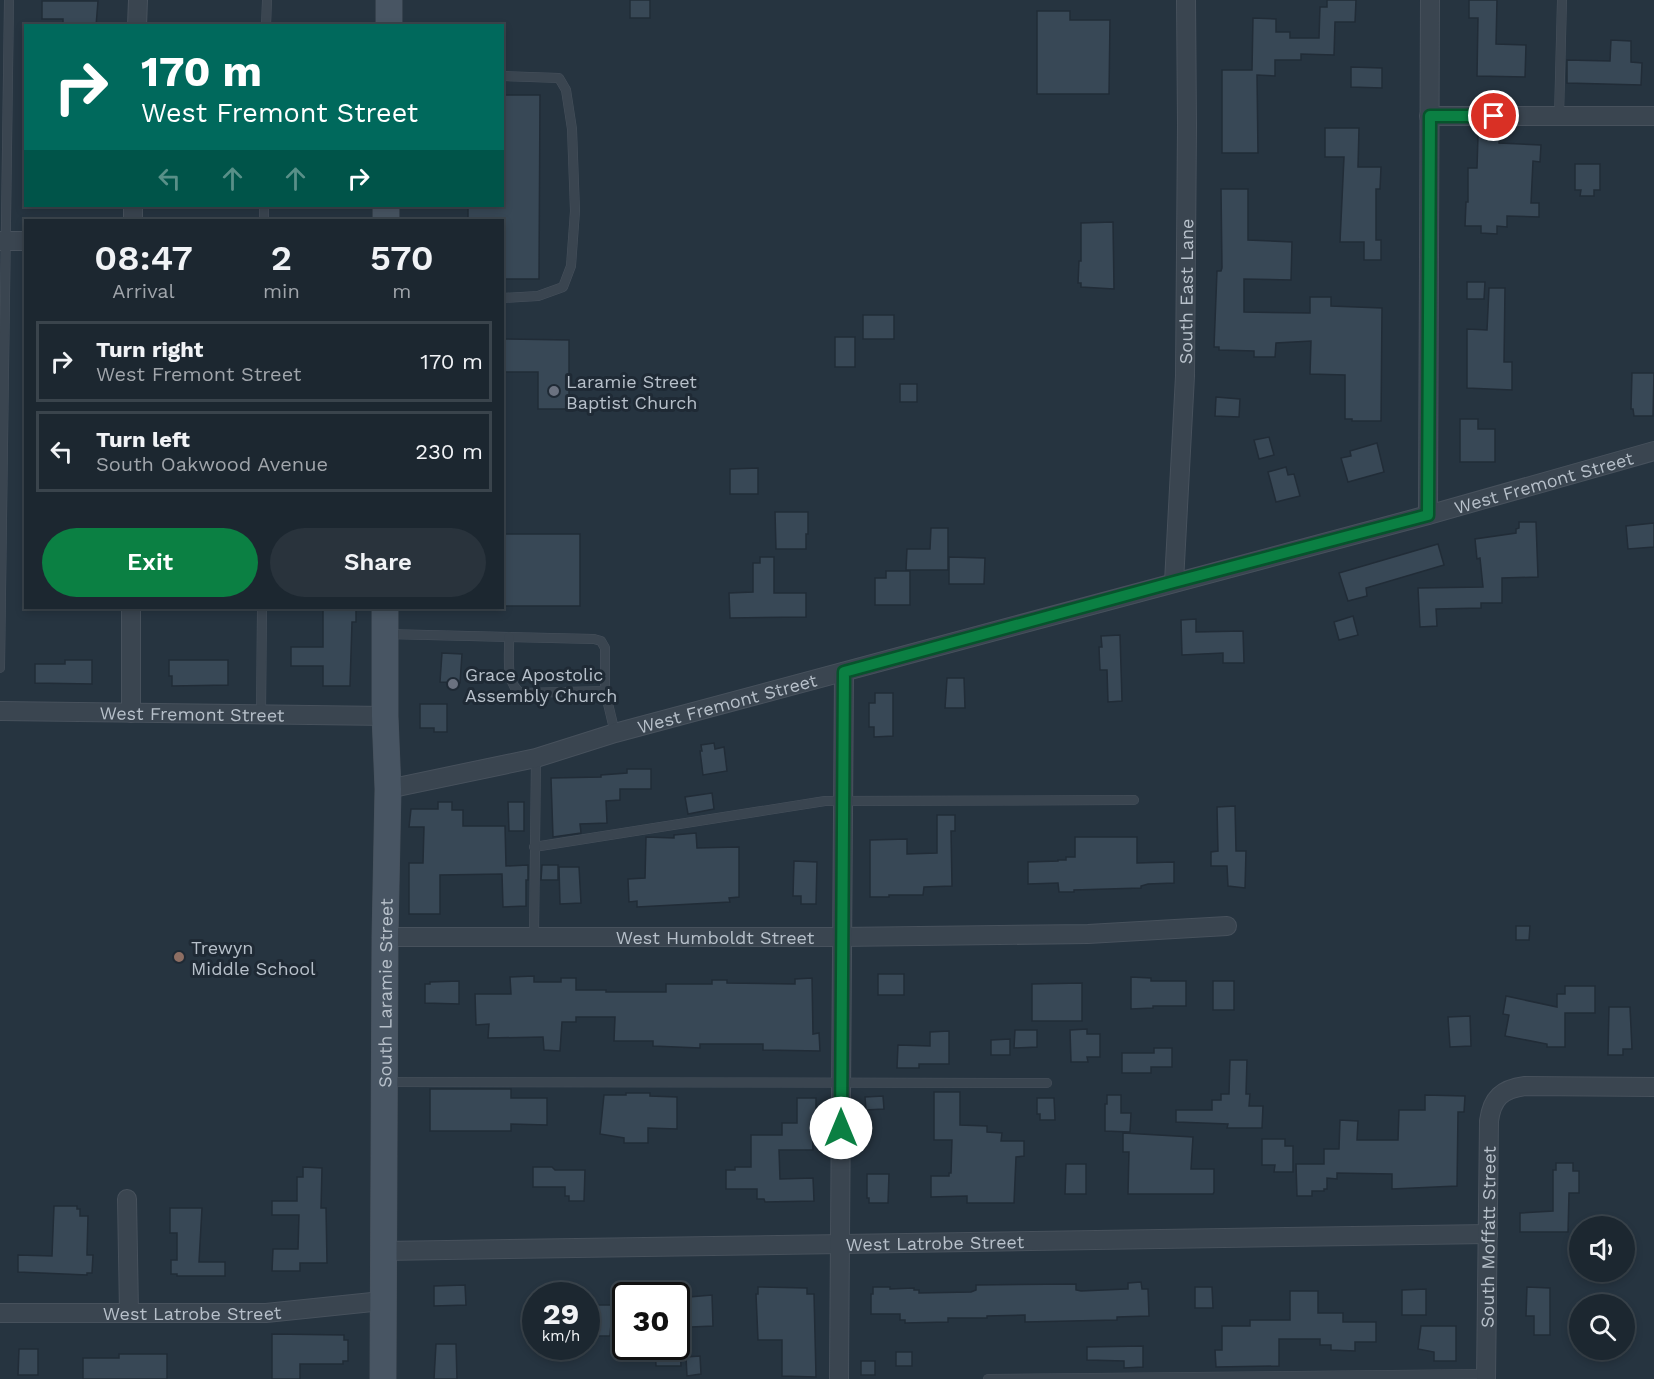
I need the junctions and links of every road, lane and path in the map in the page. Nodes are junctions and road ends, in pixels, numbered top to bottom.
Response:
1 (9, 0) edge
2 (138, 0) edge
3 (267, 0) edge
4 (389, 0) edge
5 (1186, 0) edge
6 (1430, 0) edge
7 (1562, 0) edge
8 (137, 24) edge
9 (266, 24) edge
10 (389, 24) edge
11 (504, 76) edge
12 (1430, 116) junction
13 (1559, 116) junction
14 (1654, 116) edge
15 (3, 241) edge
16 (24, 241) edge
17 (504, 298) edge
18 (1654, 451) edge
19 (1428, 515) junction
20 (1174, 582) junction
21 (131, 609) edge
22 (262, 609) edge
23 (385, 609) edge
24 (385, 634) junction
25 (509, 637) junction
26 (0, 668) edge
27 (844, 672) junction
28 (605, 691) junction
29 (0, 711) edge
30 (131, 713) junction
31 (261, 714) junction
32 (385, 716) junction
33 (615, 733) junction
34 (536, 758) junction
35 (388, 789) junction
36 (1134, 800) dead end
37 (843, 801) junction
38 (534, 847) junction
39 (1227, 926) dead end
40 (385, 937) junction
41 (534, 937) junction
42 (841, 937) junction
43 (384, 1082) junction
44 (841, 1082) junction
45 (1047, 1083) dead end
46 (1654, 1087) edge
47 (127, 1199) dead end
48 (1488, 1234) junction
49 (840, 1243) junction
50 (383, 1251) junction
51 (382, 1301) junction
52 (129, 1312) junction
53 (0, 1313) edge
54 (1486, 1376) edge
55 (383, 1379) edge
56 (839, 1379) edge
57 (988, 1379) edge

1 - 15 lane
2 - 8 street
3 - 9 lane
4 - 10 street
5 - 20 street, South East Lane
6 - 12 street
7 - 13 lane
11 - 17 lane
12 - 13 street
12 - 19 street
13 - 14 street
15 - 16 street
15 - 26 lane
18 - 19 street, West Fremont Street
19 - 20 street, West Fremont Street
20 - 27 street, West Fremont Street
21 - 30 street
22 - 31 lane
23 - 24 street, South Laramie Street
24 - 25 lane
24 - 32 street, South Laramie Street
25 - 28 lane
25 - 28 lane
27 - 33 street, West Fremont Street
27 - 37 street
28 - 33 lane
29 - 30 street, West Fremont Street
30 - 31 street, West Fremont Street
31 - 32 street, West Fremont Street
32 - 35 street, South Laramie Street
33 - 34 street, West Fremont Street
34 - 35 street, West Fremont Street
34 - 38 lane
35 - 40 street, South Laramie Street
36 - 37 lane
37 - 38 lane
37 - 42 street
38 - 41 lane
39 - 42 street, West Humboldt Street
40 - 41 street, West Humboldt Street
40 - 43 street, South Laramie Street
41 - 42 street, West Humboldt Street
42 - 44 street
43 - 44 lane
43 - 50 street, South Laramie Street
44 - 45 lane
44 - 49 street
46 - 48 street, South Moffatt Street
47 - 52 street
48 - 49 street, West Latrobe Street
48 - 54 street, South Moffatt Street
49 - 50 street, West Latrobe Street
49 - 56 street
50 - 51 street, South Laramie Street
51 - 52 street, West Latrobe Street
51 - 55 street, South Laramie Street
52 - 53 street, West Latrobe Street
54 - 57 lane

